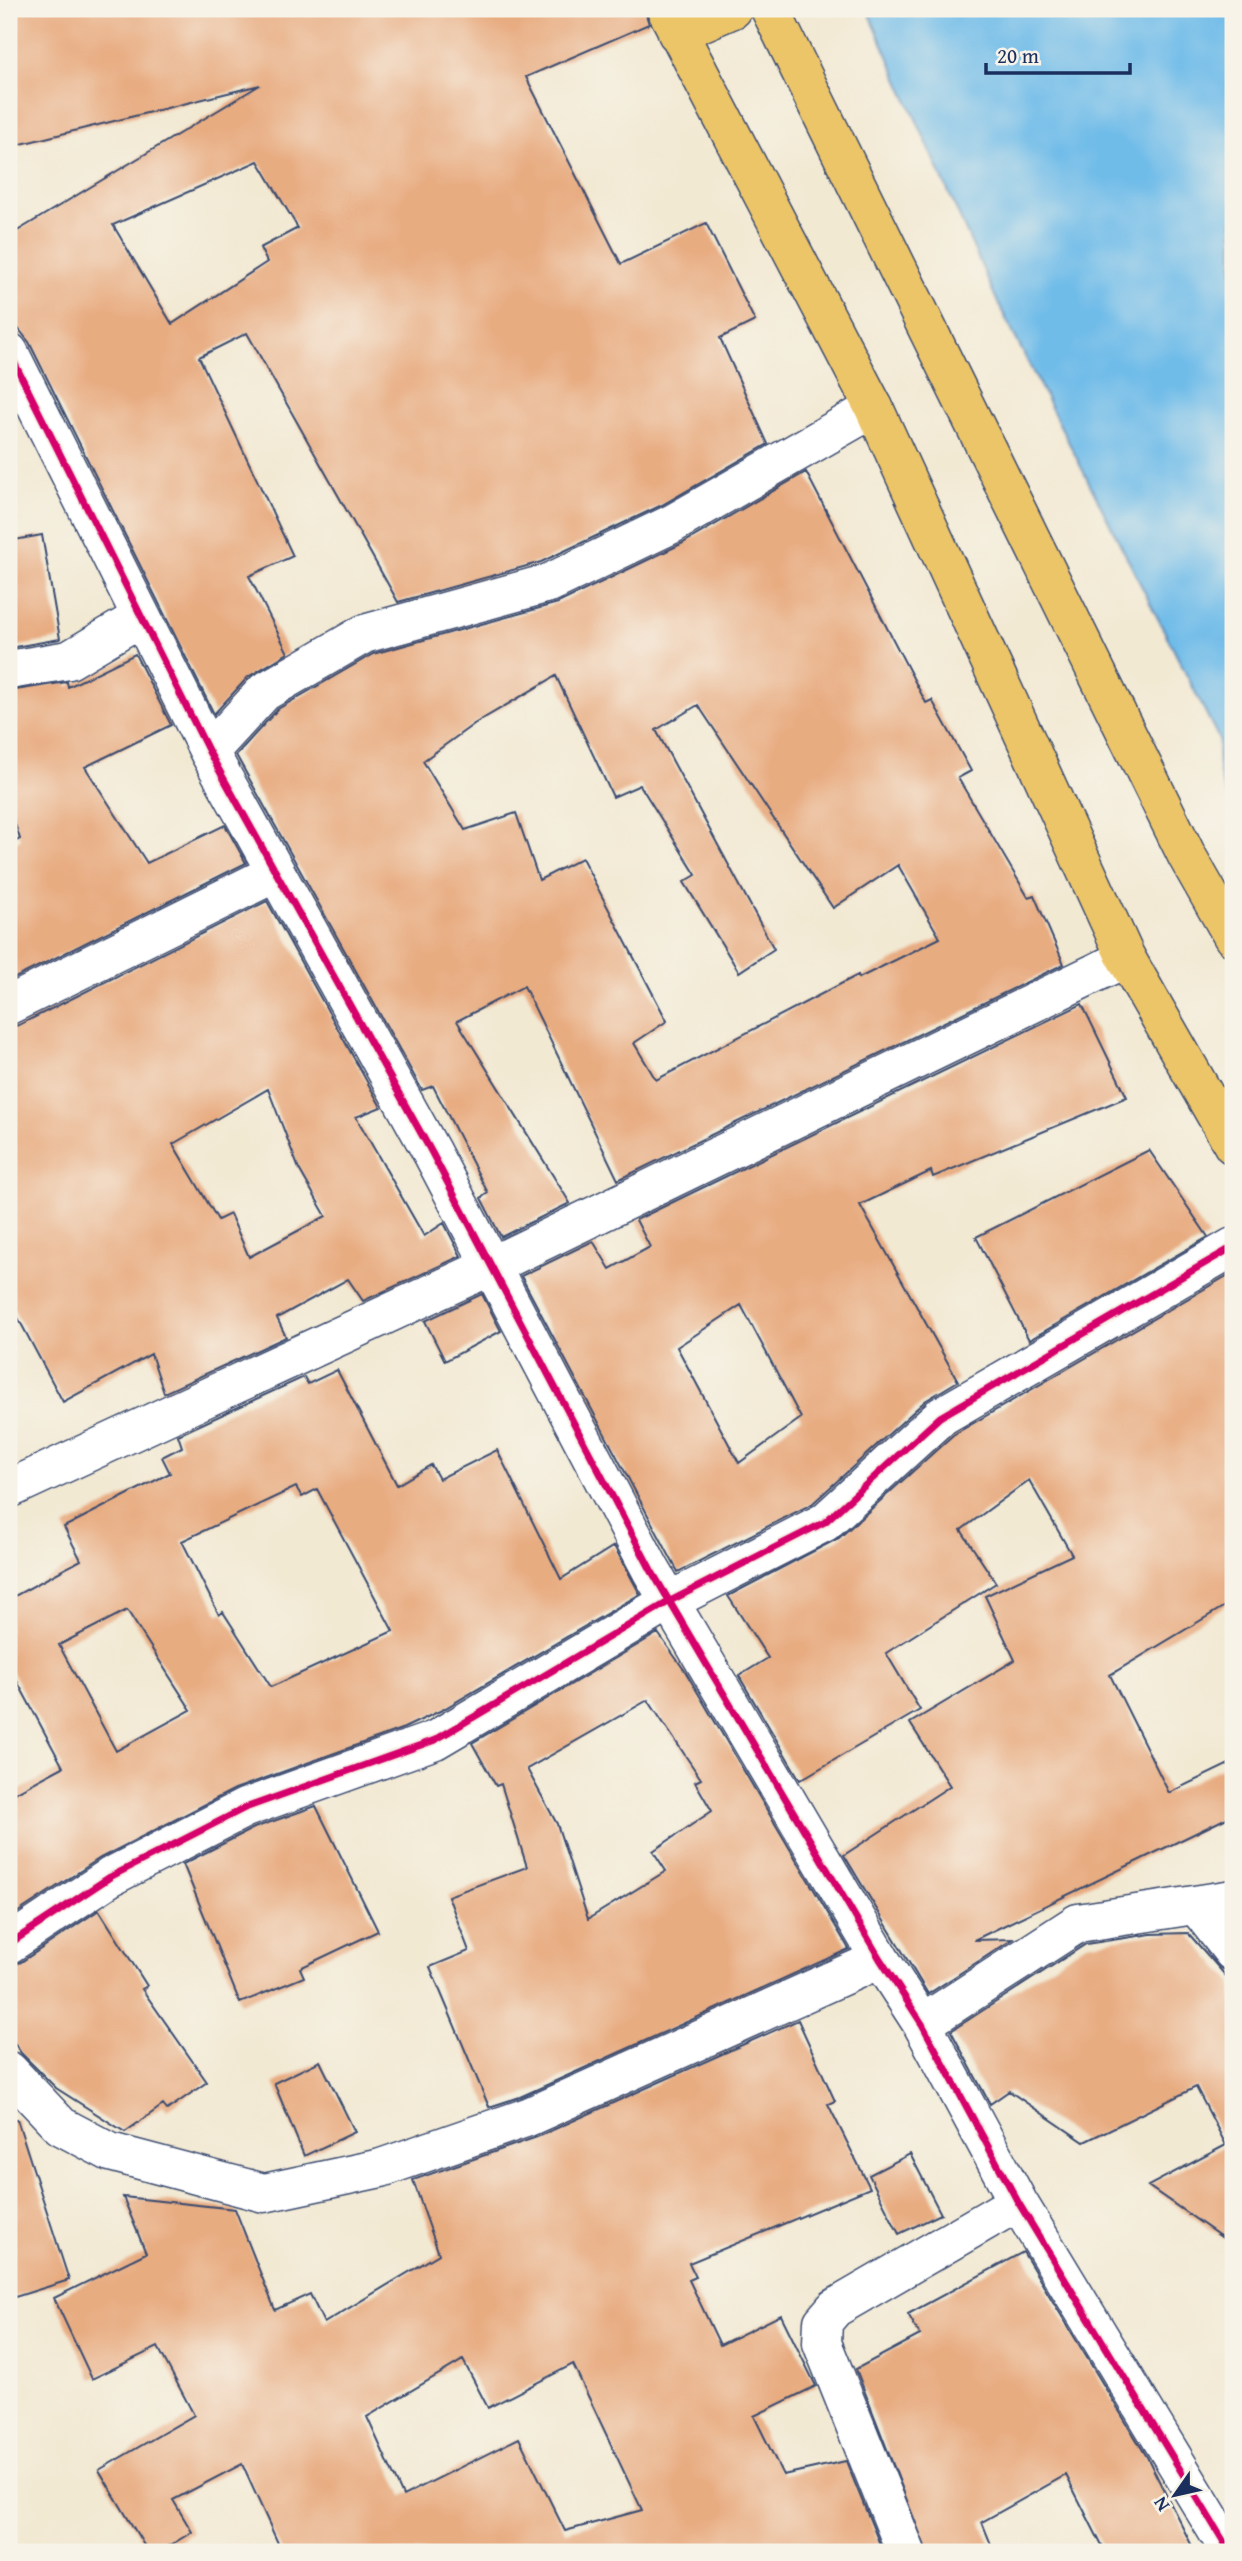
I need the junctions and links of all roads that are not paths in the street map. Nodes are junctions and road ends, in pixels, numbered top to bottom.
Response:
1 (733, 9) edge
2 (770, 9) edge
3 (672, 21) edge
4 (9, 352) edge
5 (874, 408) junction
6 (141, 617) junction
7 (9, 670) edge
8 (209, 752) junction
9 (275, 873) junction
10 (1233, 937) edge
11 (1126, 958) junction
12 (9, 1005) edge
13 (1233, 1145) edge
14 (1233, 1247) edge
15 (491, 1266) junction
16 (9, 1489) edge
17 (670, 1601) junction
18 (1233, 1899) edge
19 (1196, 1905) junction
20 (9, 1944) edge
21 (1233, 1952) edge
22 (880, 1959) junction
23 (922, 2024) junction
24 (9, 2071) edge
25 (1017, 2202) junction
26 (906, 2552) edge
27 (1230, 2552) edge

1 - 3 main road
2 - 10 main road
3 - 5 main road
4 - 6 street
5 - 8 street
5 - 11 main road
6 - 7 street
6 - 8 street
8 - 9 street
9 - 12 street
9 - 15 street
11 - 13 main road
11 - 15 street
14 - 17 street
15 - 16 street
15 - 17 street
17 - 20 street
17 - 22 street
18 - 19 street
19 - 21 street
19 - 23 street
22 - 23 street
22 - 24 street
23 - 25 street
25 - 26 street
25 - 27 street

